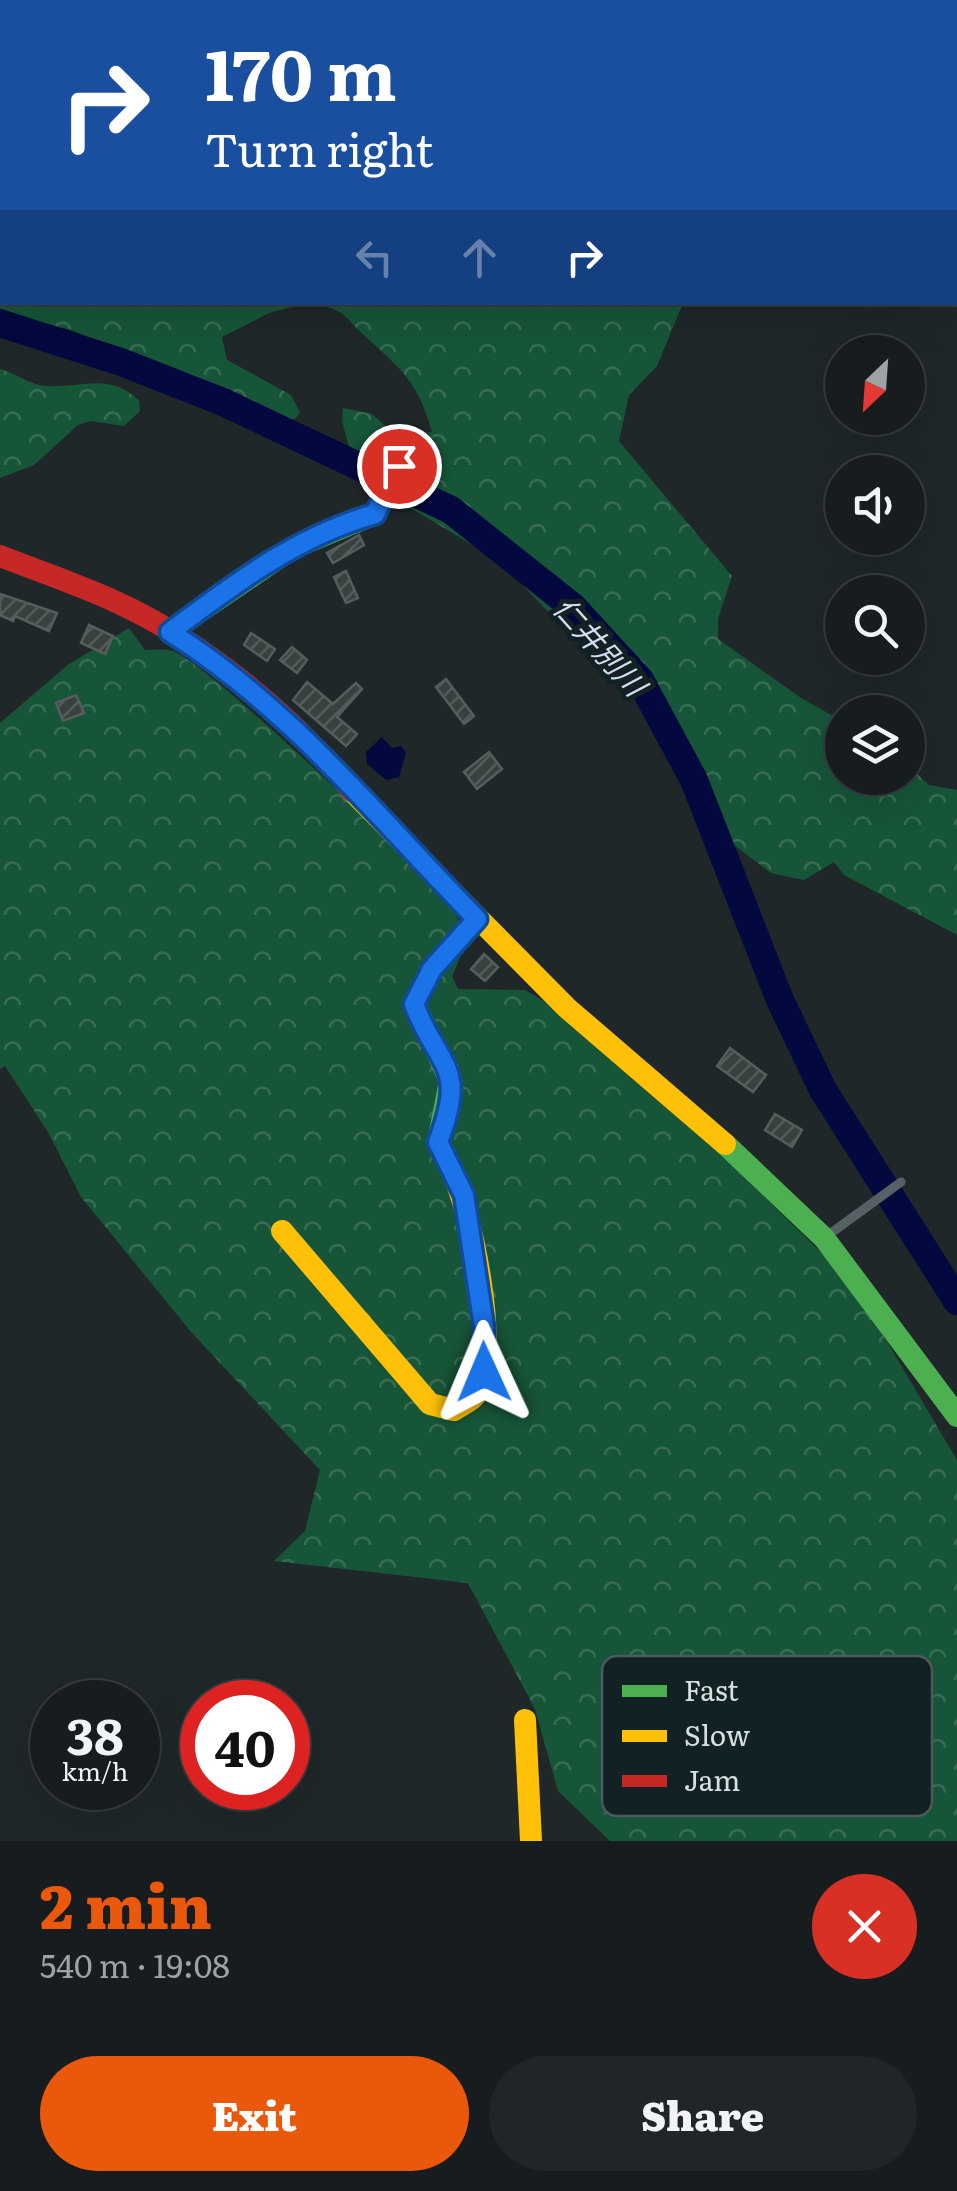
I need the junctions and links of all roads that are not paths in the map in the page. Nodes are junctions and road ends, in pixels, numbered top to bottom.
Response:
1 (399, 466) dead end
2 (0, 556) edge
3 (170, 632) junction
4 (477, 919) junction
5 (901, 1182) dead end
6 (282, 1231) dead end
7 (824, 1238) junction
8 (957, 1416) edge
9 (525, 1720) dead end
10 (531, 1841) edge

1 - 3 street
2 - 3 street
3 - 4 street
4 - 6 street
4 - 7 street
5 - 7 lane
7 - 8 street
9 - 10 street

